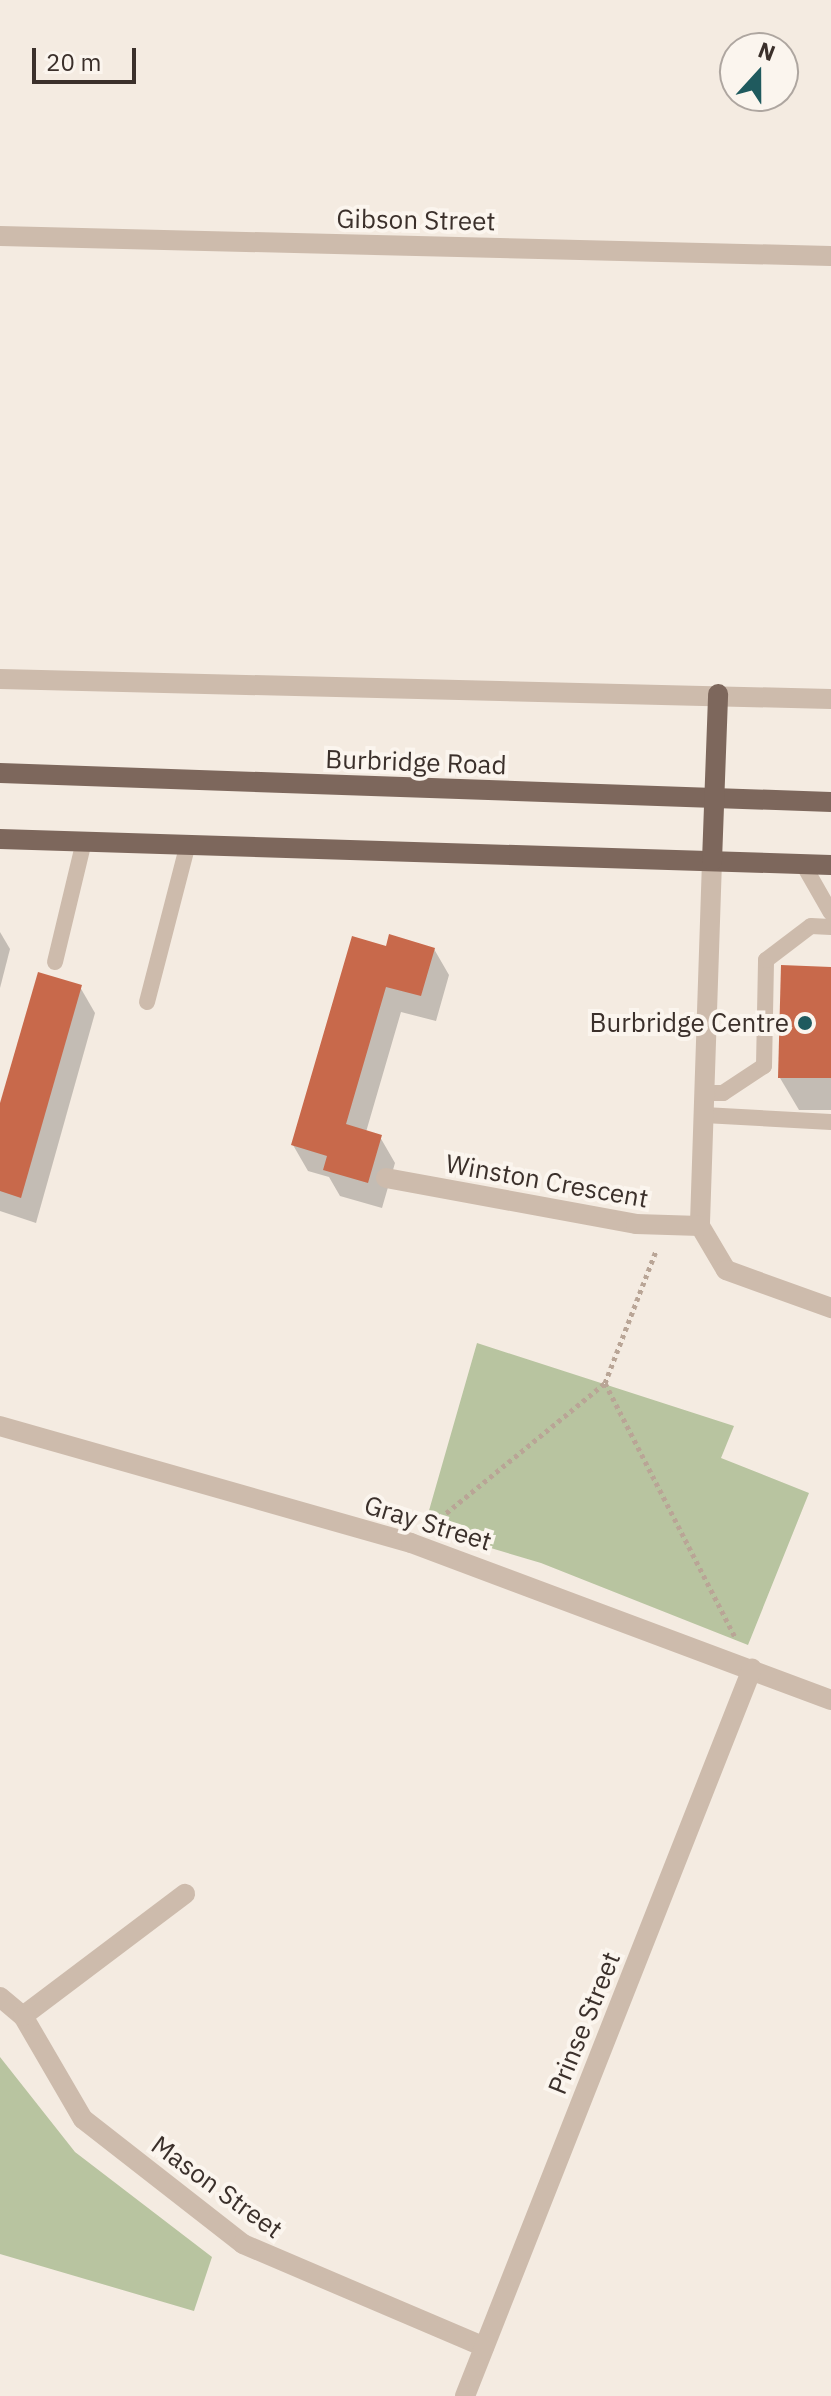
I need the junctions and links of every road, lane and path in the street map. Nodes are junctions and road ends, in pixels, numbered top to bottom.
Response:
1 (0, 236) edge
2 (831, 256) edge
3 (0, 679) edge
4 (718, 694) junction
5 (831, 699) edge
6 (0, 773) edge
7 (714, 798) junction
8 (831, 802) edge
9 (0, 839) edge
10 (84, 841) junction
11 (188, 844) junction
12 (712, 861) junction
13 (803, 864) junction
14 (831, 865) edge
15 (831, 913) edge
16 (831, 927) edge
17 (55, 962) dead end
18 (147, 1002) dead end
19 (704, 1093) junction
20 (704, 1115) junction
21 (831, 1122) edge
22 (386, 1178) dead end
23 (700, 1226) junction
24 (665, 1228) junction
25 (831, 1308) edge
26 (605, 1383) junction
27 (0, 1426) edge
28 (411, 1543) junction
29 (726, 1659) junction
30 (752, 1669) junction
31 (831, 1700) edge
32 (185, 1894) dead end
33 (0, 1997) edge
34 (23, 2016) junction
35 (484, 2347) junction
36 (465, 2396) edge

1 - 2 street, Gibson Street
3 - 4 street
4 - 5 street
4 - 7 main road
6 - 7 main road, Burbridge Road
7 - 8 main road, Burbridge Road
7 - 12 main road
9 - 10 main road
10 - 11 main road
10 - 17 lane
11 - 12 main road
11 - 18 lane
12 - 13 main road
12 - 19 street
13 - 14 main road
13 - 15 lane
16 - 19 lane
19 - 20 street
20 - 21 lane
20 - 23 street
22 - 24 street, Winston Crescent
23 - 24 street, Winston Crescent
23 - 25 street
24 - 26 path
26 - 28 path
26 - 29 path
27 - 28 street, Gray Street
28 - 29 street, Gray Street
29 - 30 street, Gray Street
30 - 31 street, Gray Street
30 - 35 street, Prinse Street
32 - 34 street
33 - 34 street, Mason Street
34 - 35 street, Mason Street
35 - 36 street, Prinse Street

